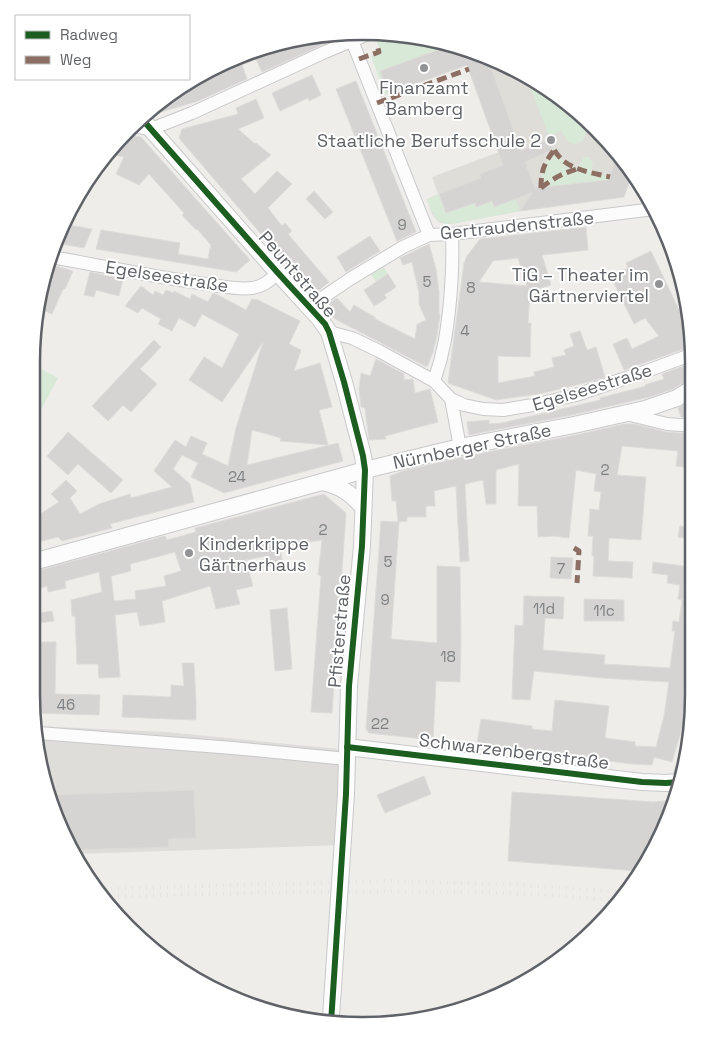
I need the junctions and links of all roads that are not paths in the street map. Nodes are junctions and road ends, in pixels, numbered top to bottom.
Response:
1 (352, 40) edge
2 (343, 41) edge
3 (146, 123) edge
4 (647, 210) edge
5 (429, 234) junction
6 (452, 234) junction
7 (57, 258) edge
8 (278, 273) junction
9 (309, 307) junction
10 (329, 332) junction
11 (685, 357) edge
12 (434, 382) junction
13 (685, 393) edge
14 (451, 399) junction
15 (624, 413) junction
16 (685, 425) edge
17 (460, 448) junction
18 (365, 470) junction
19 (322, 482) junction
20 (363, 507) junction
21 (40, 560) edge
22 (43, 733) edge
23 (347, 753) junction
24 (673, 782) edge
25 (331, 1015) edge

1 - 5 street
2 - 3 street
3 - 8 street, Peuntstraße
4 - 6 street, Gertraudenstraße
5 - 6 street, Gertraudenstraße
5 - 9 street, Gertraudenstraße
6 - 12 street
7 - 8 street, Egelseestraße
8 - 9 street, Peuntstraße
9 - 10 street, Peuntstraße
10 - 12 street, Egelseestraße
10 - 18 street, Peuntstraße
11 - 14 street, Egelseestraße
12 - 14 street, Egelseestraße
13 - 15 street, Nürnberger Straße
14 - 17 street
15 - 16 street, Nürnberger Straße
15 - 17 street, Nürnberger Straße
17 - 18 street, Nürnberger Straße
18 - 19 street, Nürnberger Straße
18 - 20 street, Pfisterstraße
19 - 20 street
19 - 21 street, Nürnberger Straße
20 - 23 street, Pfisterstraße
22 - 23 street, Schwarzenbergstraße
23 - 24 street, Schwarzenbergstraße
23 - 25 street, Pfisterstraße, bridge

